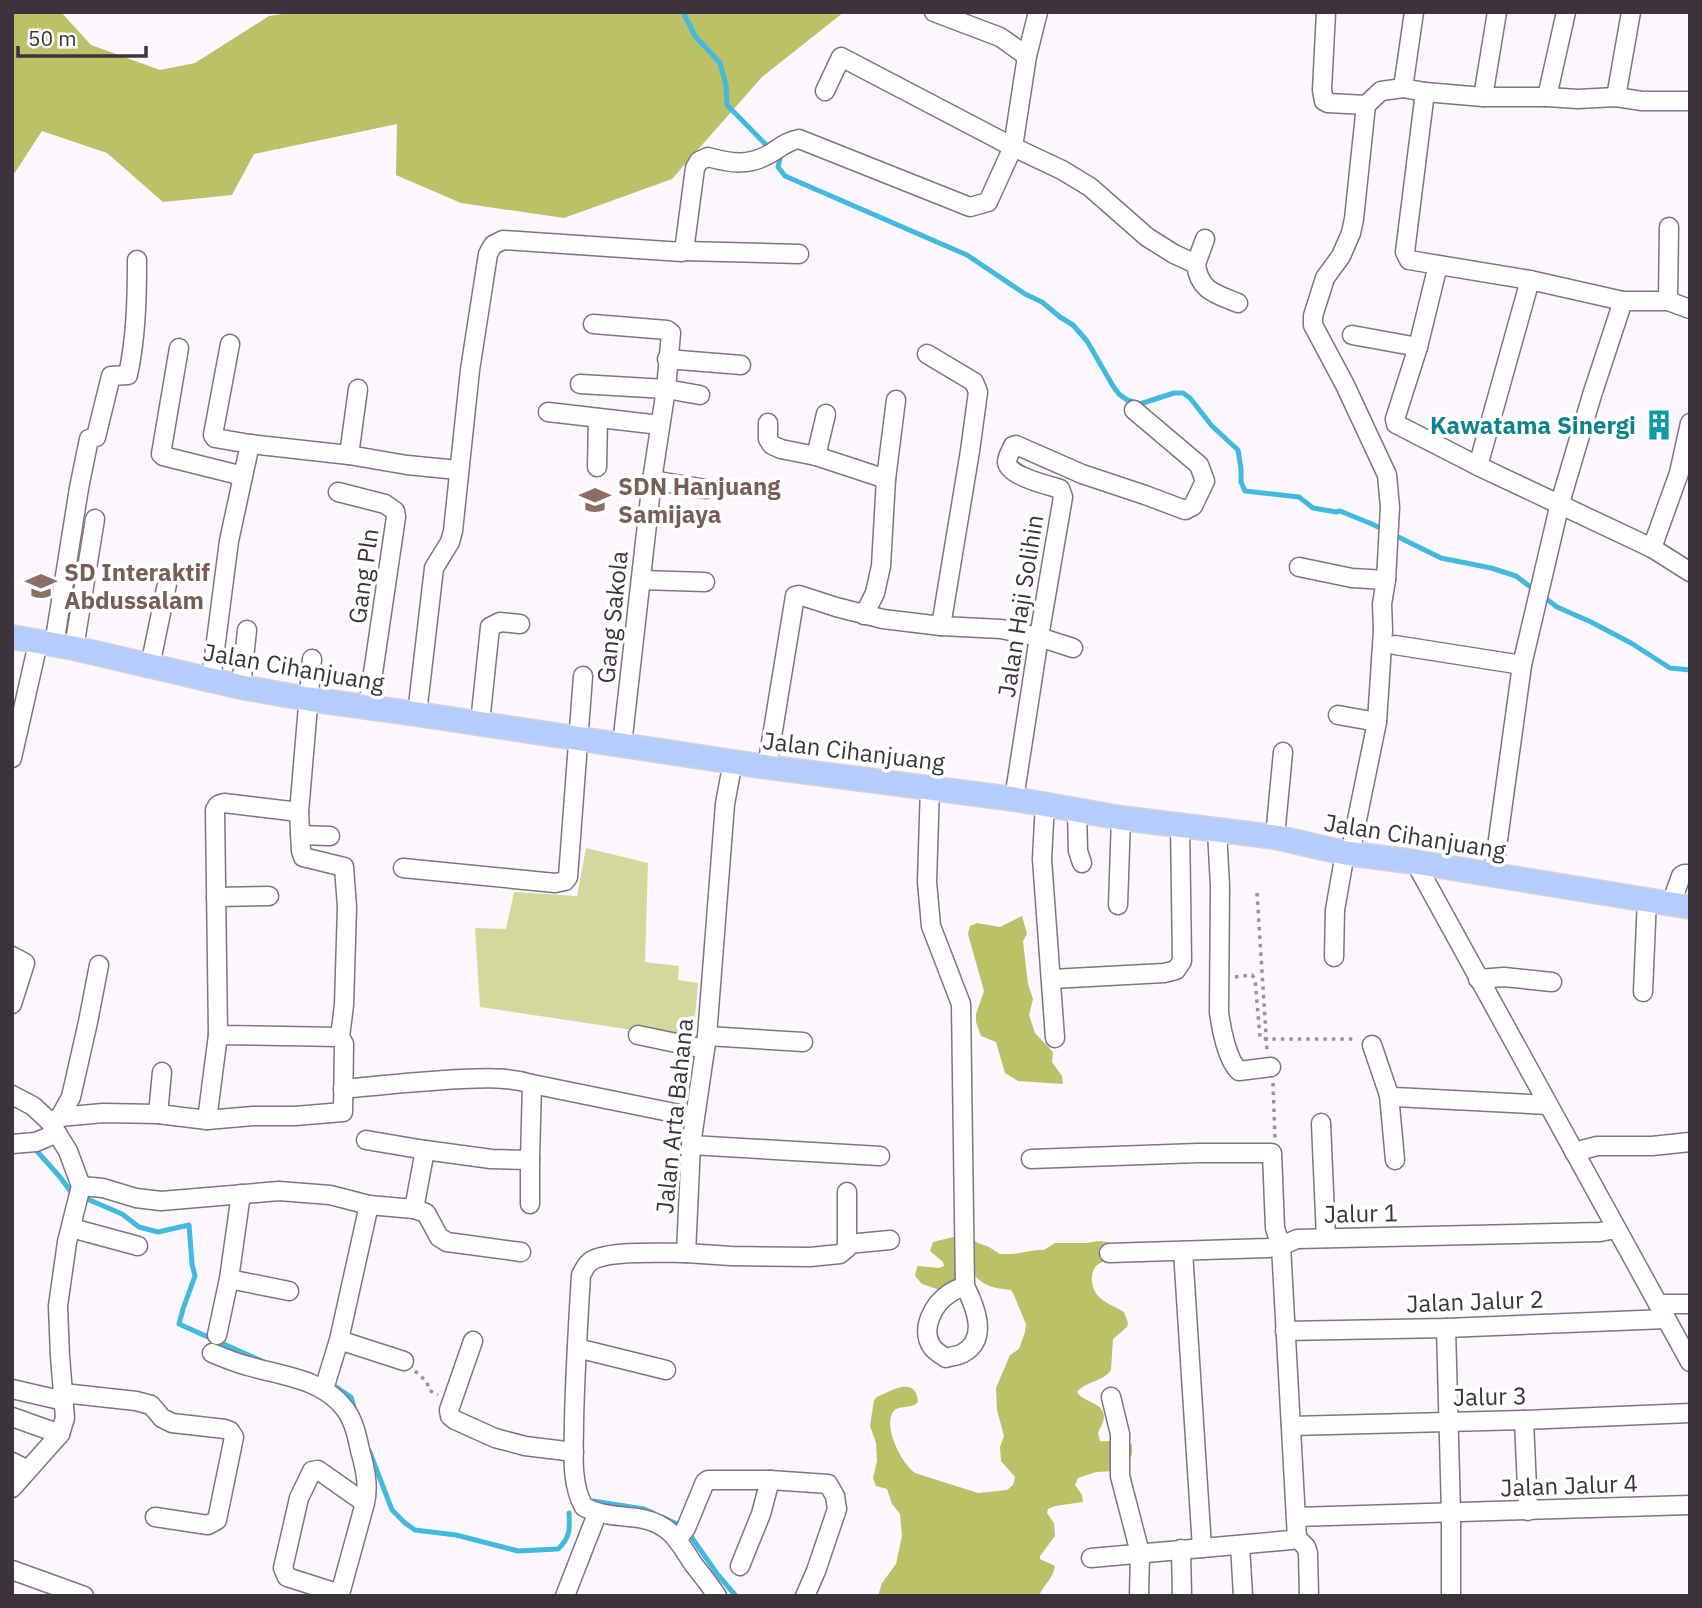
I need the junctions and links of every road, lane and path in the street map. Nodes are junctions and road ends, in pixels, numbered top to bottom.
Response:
1 (934, 12) edge
2 (1038, 12) edge
3 (1326, 12) edge
4 (1414, 12) edge
5 (1497, 12) edge
6 (1566, 12) edge
7 (1631, 12) edge
8 (1027, 55) junction
9 (1403, 88) junction
10 (825, 91) dead end
11 (1425, 92) junction
12 (1483, 97) junction
13 (1548, 97) junction
14 (1616, 97) junction
15 (1690, 100) edge
16 (1366, 105) junction
17 (1013, 146) junction
18 (1669, 227) dead end
19 (1205, 239) dead end
20 (684, 251) junction
21 (799, 254) dead end
22 (137, 260) dead end
23 (1196, 264) junction
24 (1438, 265) junction
25 (1530, 280) junction
26 (1668, 301) junction
27 (1623, 302) junction
28 (1238, 303) dead end
29 (1690, 309) edge
30 (593, 324) dead end
31 (1352, 335) dead end
32 (230, 344) dead end
33 (1418, 347) junction
34 (179, 348) dead end
35 (927, 354) dead end
36 (667, 364) junction
37 (741, 365) dead end
38 (580, 384) dead end
39 (358, 388) dead end
40 (666, 389) junction
41 (700, 395) dead end
42 (896, 400) dead end
43 (1134, 410) dead end
44 (548, 412) dead end
45 (826, 414) dead end
46 (598, 418) junction
47 (768, 423) dead end
48 (1690, 424) edge
49 (660, 425) junction
50 (250, 444) junction
51 (349, 455) junction
52 (816, 456) junction
53 (1478, 466) junction
54 (597, 467) dead end
55 (458, 470) junction
56 (243, 476) junction
57 (1684, 476) edge
58 (886, 479) junction
59 (652, 480) junction
60 (706, 489) dead end
61 (338, 492) dead end
62 (1560, 503) junction
63 (95, 519) dead end
64 (1652, 548) junction
65 (1299, 567) dead end
66 (1690, 572) edge
67 (641, 580) junction
68 (1386, 580) junction
69 (705, 582) dead end
70 (167, 584) dead end
71 (864, 615) junction
72 (520, 624) dead end
73 (941, 626) junction
74 (247, 630) dead end
75 (12, 637) edge
76 (1039, 637) junction
77 (55, 645) junction
78 (1395, 645) dead end
79 (1073, 648) dead end
80 (312, 659) dead end
81 (1522, 665) junction
82 (150, 666) junction
83 (583, 676) dead end
84 (211, 680) junction
85 (240, 687) junction
86 (308, 699) junction
87 (368, 707) junction
88 (417, 714) junction
89 (1338, 715) dead end
90 (1377, 722) junction
91 (480, 723) junction
92 (577, 738) junction
93 (622, 745) junction
94 (1283, 752) dead end
95 (12, 758) edge
96 (733, 761) junction
97 (767, 767) junction
98 (930, 786) junction
99 (1014, 799) junction
100 (1045, 803) junction
101 (1077, 810) junction
102 (299, 812) junction
103 (1121, 818) junction
104 (1180, 824) junction
105 (1217, 831) junction
106 (300, 835) junction
107 (330, 836) dead end
108 (1275, 837) junction
109 (1347, 854) junction
110 (1415, 862) junction
111 (1082, 863) dead end
112 (403, 868) dead end
113 (1690, 874) edge
114 (1493, 876) junction
115 (1257, 893) dead end
116 (269, 896) dead end
117 (216, 897) junction
118 (1647, 898) junction
119 (1118, 905) dead end
120 (1680, 905) edge
121 (12, 956) edge
122 (1334, 957) dead end
123 (99, 965) dead end
124 (1219, 978) junction
125 (1052, 979) junction
126 (1478, 979) junction
127 (1552, 982) dead end
128 (1643, 992) dead end
129 (12, 1004) edge
130 (218, 1035) junction
131 (638, 1035) dead end
132 (340, 1037) junction
133 (1055, 1038) dead end
134 (706, 1042) junction
135 (803, 1042) dead end
136 (1373, 1045) joint
137 (1272, 1067) junction
138 (162, 1072) dead end
139 (532, 1084) junction
140 (342, 1089) junction
141 (1389, 1094) junction
142 (12, 1095) edge
143 (1548, 1105) junction
144 (158, 1114) junction
145 (694, 1117) junction
146 (207, 1120) junction
147 (1321, 1123) dead end
148 (56, 1124) junction
149 (366, 1140) dead end
150 (1690, 1142) edge
151 (12, 1144) edge
152 (691, 1144) junction
153 (425, 1150) junction
154 (1574, 1152) junction
155 (1272, 1153) junction
156 (880, 1156) dead end
157 (1031, 1159) dead end
158 (530, 1160) junction
159 (1395, 1160) dead end
160 (847, 1192) dead end
161 (80, 1193) junction
162 (241, 1194) junction
163 (530, 1204) dead end
164 (369, 1205) junction
165 (414, 1209) junction
166 (72, 1226) junction
167 (1616, 1229) junction
168 (1325, 1238) junction
169 (890, 1240) dead end
170 (848, 1244) junction
171 (138, 1246) dead end
172 (1281, 1246) junction
173 (1183, 1251) junction
174 (521, 1252) dead end
175 (686, 1253) junction
176 (1109, 1253) dead end
177 (229, 1279) junction
178 (965, 1286) dead end
179 (289, 1292) dead end
180 (1690, 1304) edge
181 (1662, 1311) junction
182 (1446, 1328) junction
183 (1285, 1331) junction
184 (217, 1335) dead end
185 (339, 1340) junction
186 (473, 1340) dead end
187 (577, 1348) junction
188 (212, 1353) dead end
189 (404, 1361) joint
190 (1690, 1363) edge
191 (666, 1370) dead end
192 (12, 1389) edge
193 (324, 1389) junction
194 (64, 1397) junction
195 (1111, 1397) dead end
196 (452, 1402) junction
197 (1690, 1413) edge
198 (12, 1417) edge
199 (1524, 1420) junction
200 (1448, 1421) junction
201 (1291, 1426) junction
202 (60, 1434) junction
203 (574, 1452) junction
204 (20, 1466) edge
205 (770, 1480) junction
206 (12, 1488) edge
207 (365, 1503) junction
208 (1690, 1505) edge
209 (1528, 1511) junction
210 (1451, 1513) junction
211 (597, 1514) junction
212 (155, 1517) dead end
213 (1296, 1517) junction
214 (1297, 1538) junction
215 (678, 1539) junction
216 (1240, 1545) junction
217 (1202, 1548) junction
218 (1181, 1549) junction
219 (1140, 1553) junction
220 (1091, 1558) dead end
221 (740, 1566) dead end
222 (12, 1570) edge
223 (343, 1595) edge
224 (85, 1596) edge
225 (565, 1596) edge
226 (717, 1596) edge
227 (805, 1596) edge
228 (1139, 1596) edge
229 (1182, 1596) edge
230 (1243, 1596) edge
231 (1309, 1596) edge
232 (1451, 1596) edge

1 - 8 street
2 - 8 street
3 - 16 street
4 - 9 street
5 - 12 street
6 - 13 street
7 - 14 street
8 - 17 street
9 - 11 street
9 - 16 street
10 - 17 street
11 - 12 street
11 - 24 street
12 - 13 street
13 - 14 street
14 - 15 street
16 - 68 street
17 - 20 street
17 - 23 street
18 - 26 street
19 - 23 street
20 - 21 street
20 - 55 street
22 - 77 street
23 - 28 street
24 - 25 street
24 - 33 street
25 - 27 street
25 - 53 street
26 - 27 street
26 - 29 street
27 - 62 street
30 - 36 street, Gang Sakola
31 - 33 street
32 - 50 street
33 - 53 street
34 - 56 street
35 - 73 street
36 - 37 street
36 - 40 street, Gang Sakola
38 - 40 street
39 - 51 street
40 - 41 street
40 - 49 street, Gang Sakola
42 - 58 street
43 - 76 street, Jalan Haji Solihin
44 - 46 street
45 - 52 street
46 - 49 street
46 - 54 street
47 - 52 street
48 - 57 street
49 - 59 street, Gang Sakola
50 - 51 street
50 - 56 street
51 - 55 street
52 - 58 street
53 - 62 street
55 - 88 street
56 - 84 street
57 - 64 street
58 - 71 street
59 - 60 street
59 - 67 street, Gang Sakola
61 - 87 street, Gang Pln
62 - 64 street
62 - 81 street
63 - 77 street
64 - 66 street
65 - 68 street
67 - 69 street
67 - 93 street, Gang Sakola
68 - 90 street
70 - 82 street
71 - 73 street
71 - 97 street
72 - 91 street
73 - 76 street
74 - 85 street
75 - 77 main road, Jalan Cihanjuang
76 - 79 street
76 - 99 street, Jalan Haji Solihin
77 - 82 main road, Jalan Cihanjuang
77 - 95 street
78 - 81 street
80 - 86 street
81 - 114 street
82 - 84 main road, Jalan Cihanjuang
83 - 92 street
84 - 85 main road, Jalan Cihanjuang
85 - 86 main road, Jalan Cihanjuang
86 - 87 main road, Jalan Cihanjuang
86 - 102 street
87 - 88 main road, Jalan Cihanjuang
88 - 91 main road, Jalan Cihanjuang
89 - 90 street
90 - 109 street
91 - 92 main road, Jalan Cihanjuang
92 - 93 main road, Jalan Cihanjuang
92 - 112 street
93 - 96 main road, Jalan Cihanjuang
94 - 108 street
96 - 97 main road, Jalan Cihanjuang
96 - 134 street, Jalan Arta Bahana
97 - 98 main road, Jalan Cihanjuang
98 - 99 main road, Jalan Cihanjuang
98 - 178 street
99 - 100 main road, Jalan Cihanjuang
100 - 101 main road, Jalan Cihanjuang
100 - 125 street
101 - 103 main road, Jalan Cihanjuang
101 - 111 street
102 - 106 street
102 - 117 street
103 - 104 main road, Jalan Cihanjuang
103 - 119 street
104 - 105 main road, Jalan Cihanjuang
104 - 125 street
105 - 108 main road, Jalan Cihanjuang
105 - 124 street
106 - 107 street
106 - 132 street
108 - 109 main road, Jalan Cihanjuang
109 - 110 main road, Jalan Cihanjuang
109 - 122 street
110 - 114 main road, Jalan Cihanjuang
110 - 126 street
113 - 120 street
114 - 118 main road, Jalan Cihanjuang
115 - 137 path
116 - 117 street
117 - 130 street
118 - 120 main road, Jalan Cihanjuang
118 - 128 street
121 - 129 street
123 - 148 street
124 - 136 path
124 - 137 street
125 - 133 street
126 - 127 street
126 - 143 street
130 - 132 street
130 - 146 street
131 - 134 street
132 - 140 street
134 - 135 street
134 - 145 street, Jalan Arta Bahana
136 - 141 street
137 - 155 path
138 - 144 street
139 - 140 street
139 - 145 street
139 - 158 street
140 - 146 street
141 - 143 street
141 - 159 street
142 - 148 street
143 - 154 street
144 - 146 street
144 - 148 street
145 - 152 street, Jalan Arta Bahana
147 - 168 street
148 - 151 street
148 - 161 street
149 - 153 street
150 - 154 street
152 - 156 street
152 - 175 street, Jalan Arta Bahana
153 - 158 street
153 - 165 street
154 - 167 street
155 - 157 street
155 - 172 street
158 - 163 street
160 - 170 street
161 - 162 street
161 - 166 street
162 - 164 street
162 - 177 street
164 - 165 street
164 - 185 street
165 - 174 street
166 - 171 street
166 - 194 street
167 - 168 street, Jalur 1
167 - 181 street
168 - 172 street, Jalur 1
169 - 170 street
170 - 175 street
172 - 173 street, Jalur 1
172 - 183 street
173 - 176 street, Jalur 1
173 - 217 street
175 - 187 street
177 - 179 street
177 - 184 street
180 - 181 street, Jalan Jalur 2
181 - 182 street, Jalan Jalur 2
181 - 190 street
182 - 183 street, Jalan Jalur 2
182 - 200 street
183 - 201 street
185 - 189 street
185 - 193 street
186 - 196 street
187 - 191 street
187 - 203 street
188 - 193 street
189 - 196 path
192 - 194 street
193 - 207 street
194 - 202 street
194 - 212 street
195 - 219 street
196 - 203 street
197 - 199 street, Jalur 3
198 - 202 street
199 - 200 street, Jalur 3
199 - 209 street
200 - 201 street, Jalur 3
200 - 210 street
201 - 213 street
202 - 204 street
203 - 211 street
204 - 206 street
205 - 215 street
205 - 221 street
205 - 227 street
207 - 223 street
207 - 223 street
208 - 209 street, Jalan Jalur 4
209 - 210 street, Jalan Jalur 4
210 - 213 street, Jalan Jalur 4
210 - 232 street
211 - 215 street
211 - 225 street
213 - 214 street
214 - 216 street
214 - 231 street
215 - 226 street
216 - 217 street
216 - 230 street
217 - 218 street
218 - 219 street
218 - 229 street
219 - 220 street
219 - 228 street
222 - 224 street

